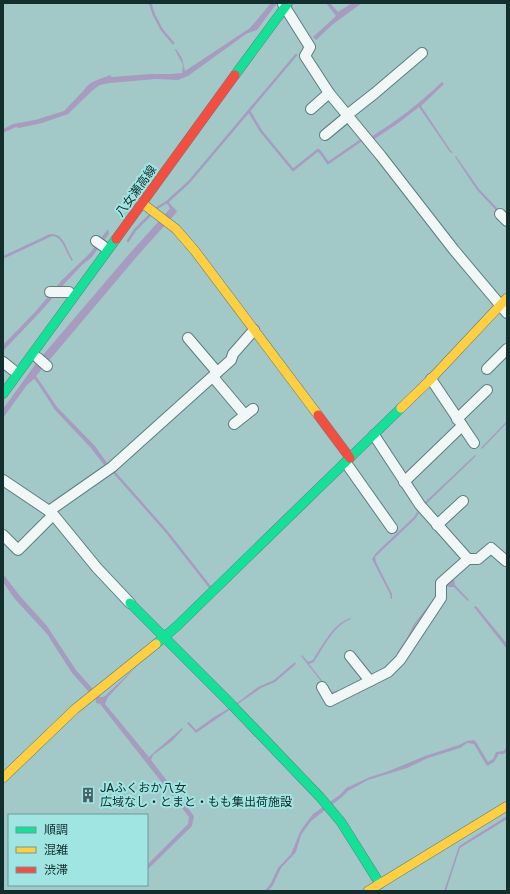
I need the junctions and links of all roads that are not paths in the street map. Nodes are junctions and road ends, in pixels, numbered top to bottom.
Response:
1 (286, 4) edge
2 (422, 52) dead end
3 (329, 93) junction
4 (311, 109) dead end
5 (347, 115) junction
6 (325, 135) dead end
7 (142, 203) junction
8 (53, 292) dead end
9 (69, 292) dead end
10 (504, 301) edge
11 (507, 313) edge
12 (254, 330) junction
13 (188, 338) dead end
14 (507, 349) edge
15 (38, 358) dead end
16 (3, 362) edge
17 (47, 366) dead end
18 (487, 369) dead end
19 (13, 370) dead end
20 (215, 374) junction
21 (431, 379) junction
22 (487, 390) dead end
23 (3, 394) edge
24 (460, 422) junction
25 (234, 424) dead end
26 (374, 435) junction
27 (474, 443) dead end
28 (348, 461) junction
29 (3, 480) edge
30 (404, 482) junction
31 (463, 501) dead end
32 (50, 512) junction
33 (437, 525) junction
34 (392, 528) dead end
35 (3, 535) edge
36 (468, 559) junction
37 (507, 560) edge
38 (130, 603) joint
39 (164, 638) junction
40 (350, 656) dead end
41 (368, 678) junction
42 (322, 687) dead end
43 (3, 778) edge
44 (507, 806) edge
45 (380, 884) junction
46 (368, 891) edge

1 - 3 street
1 - 7 street, 八女瀬高線
2 - 5 street
3 - 4 street
3 - 5 street
5 - 6 street
5 - 10 street
7 - 12 street
7 - 23 street, 八女瀬高線
8 - 9 street
10 - 11 street
10 - 21 street
12 - 20 street
12 - 28 street
13 - 20 street
14 - 18 street
15 - 17 street
16 - 19 street
20 - 25 street
20 - 32 street
21 - 24 street
21 - 26 street
22 - 24 street
24 - 27 street
24 - 30 street
26 - 28 street
26 - 30 street
28 - 34 street
28 - 39 street
29 - 32 street
30 - 33 street
31 - 33 street
32 - 35 street
32 - 38 street
33 - 36 street
36 - 37 street
36 - 41 street
38 - 39 street
39 - 43 street
39 - 45 street
40 - 41 street
41 - 42 street
44 - 45 street
45 - 46 street

